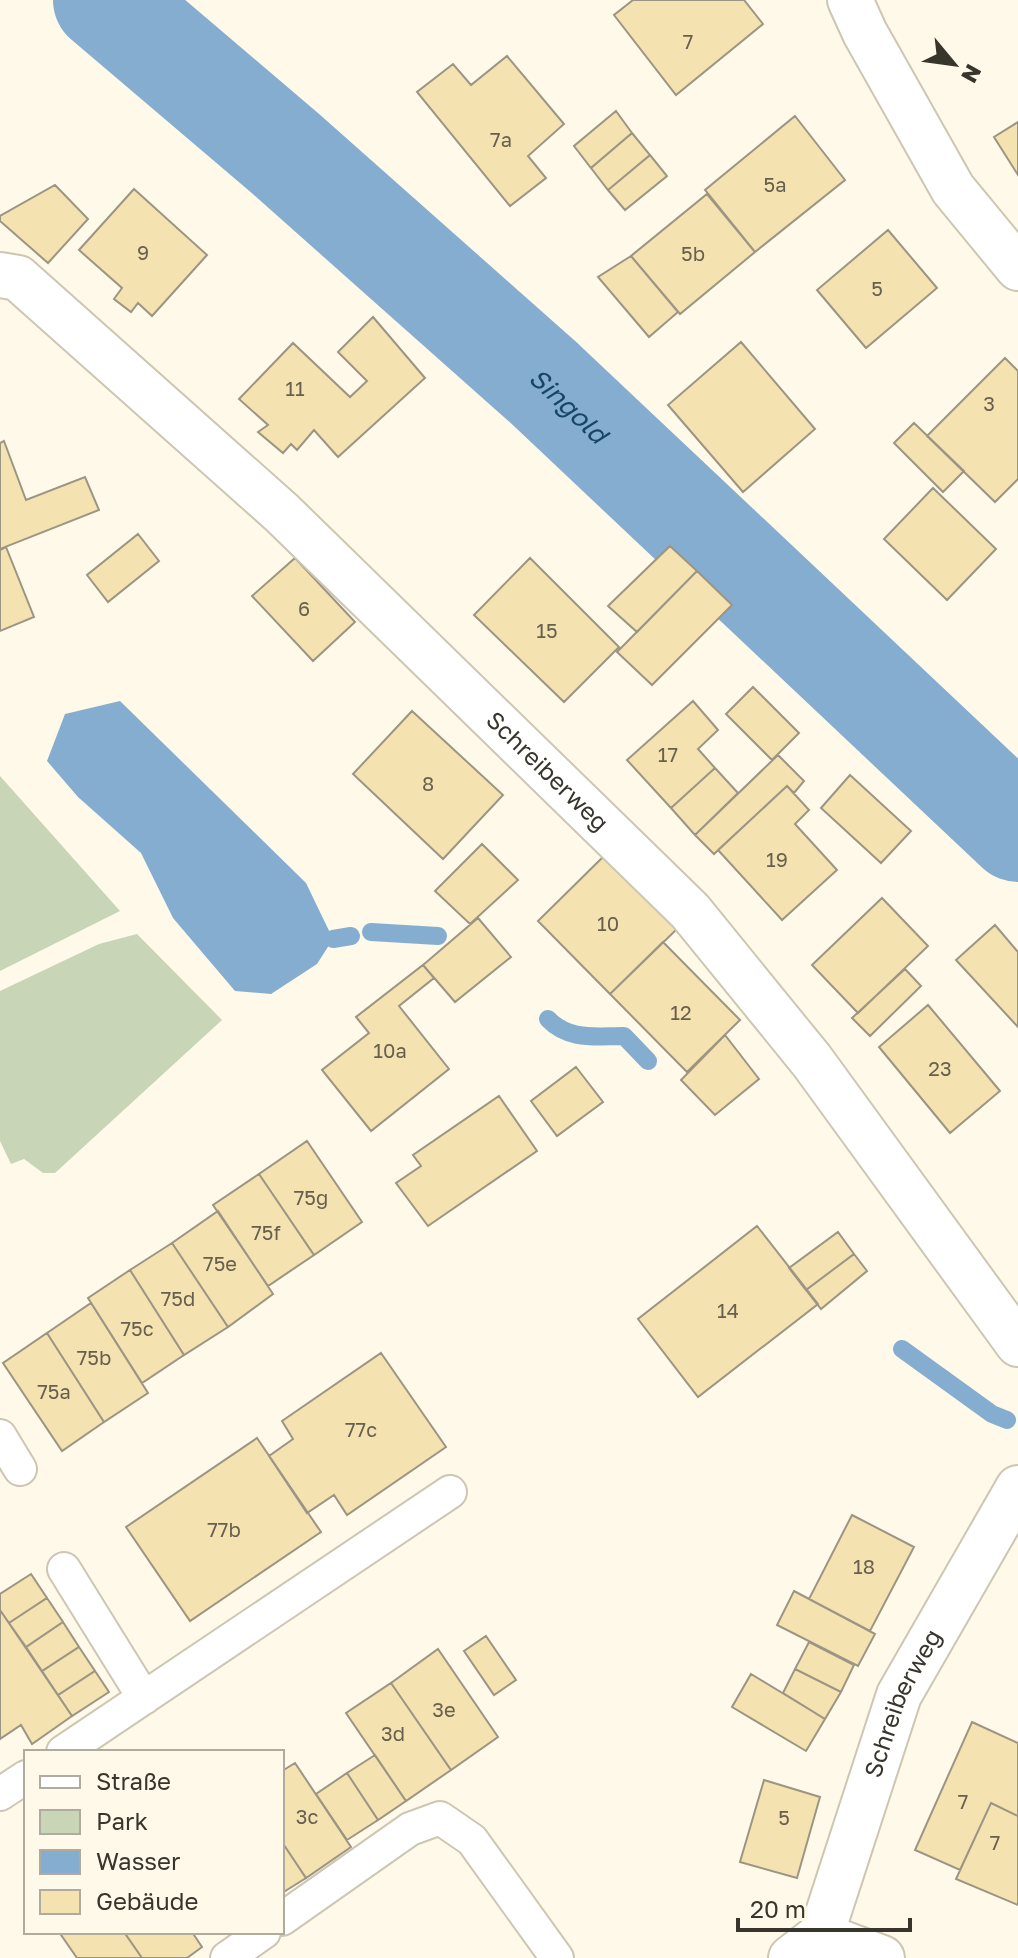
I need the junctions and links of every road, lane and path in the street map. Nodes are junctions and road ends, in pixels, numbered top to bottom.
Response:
1 (850, 0) edge
2 (1018, 268) edge
3 (0, 275) edge
4 (1018, 1344) edge
5 (0, 1436) edge
6 (20, 1469) dead end
7 (1018, 1488) edge
8 (450, 1492) dead end
9 (64, 1569) dead end
10 (144, 1698) junction
11 (66, 1750) edge
12 (24, 1778) edge
13 (0, 1794) edge
14 (284, 1918) edge
15 (261, 1934) edge
16 (806, 1947) edge
17 (227, 1958) edge
18 (557, 1958) edge
19 (882, 1958) edge

1 - 2 street
3 - 4 street, Schreiberweg
5 - 6 lane
7 - 16 street, Schreiberweg
8 - 10 lane
9 - 10 lane
10 - 11 lane
12 - 13 lane
14 - 18 lane
15 - 17 lane
16 - 19 street

